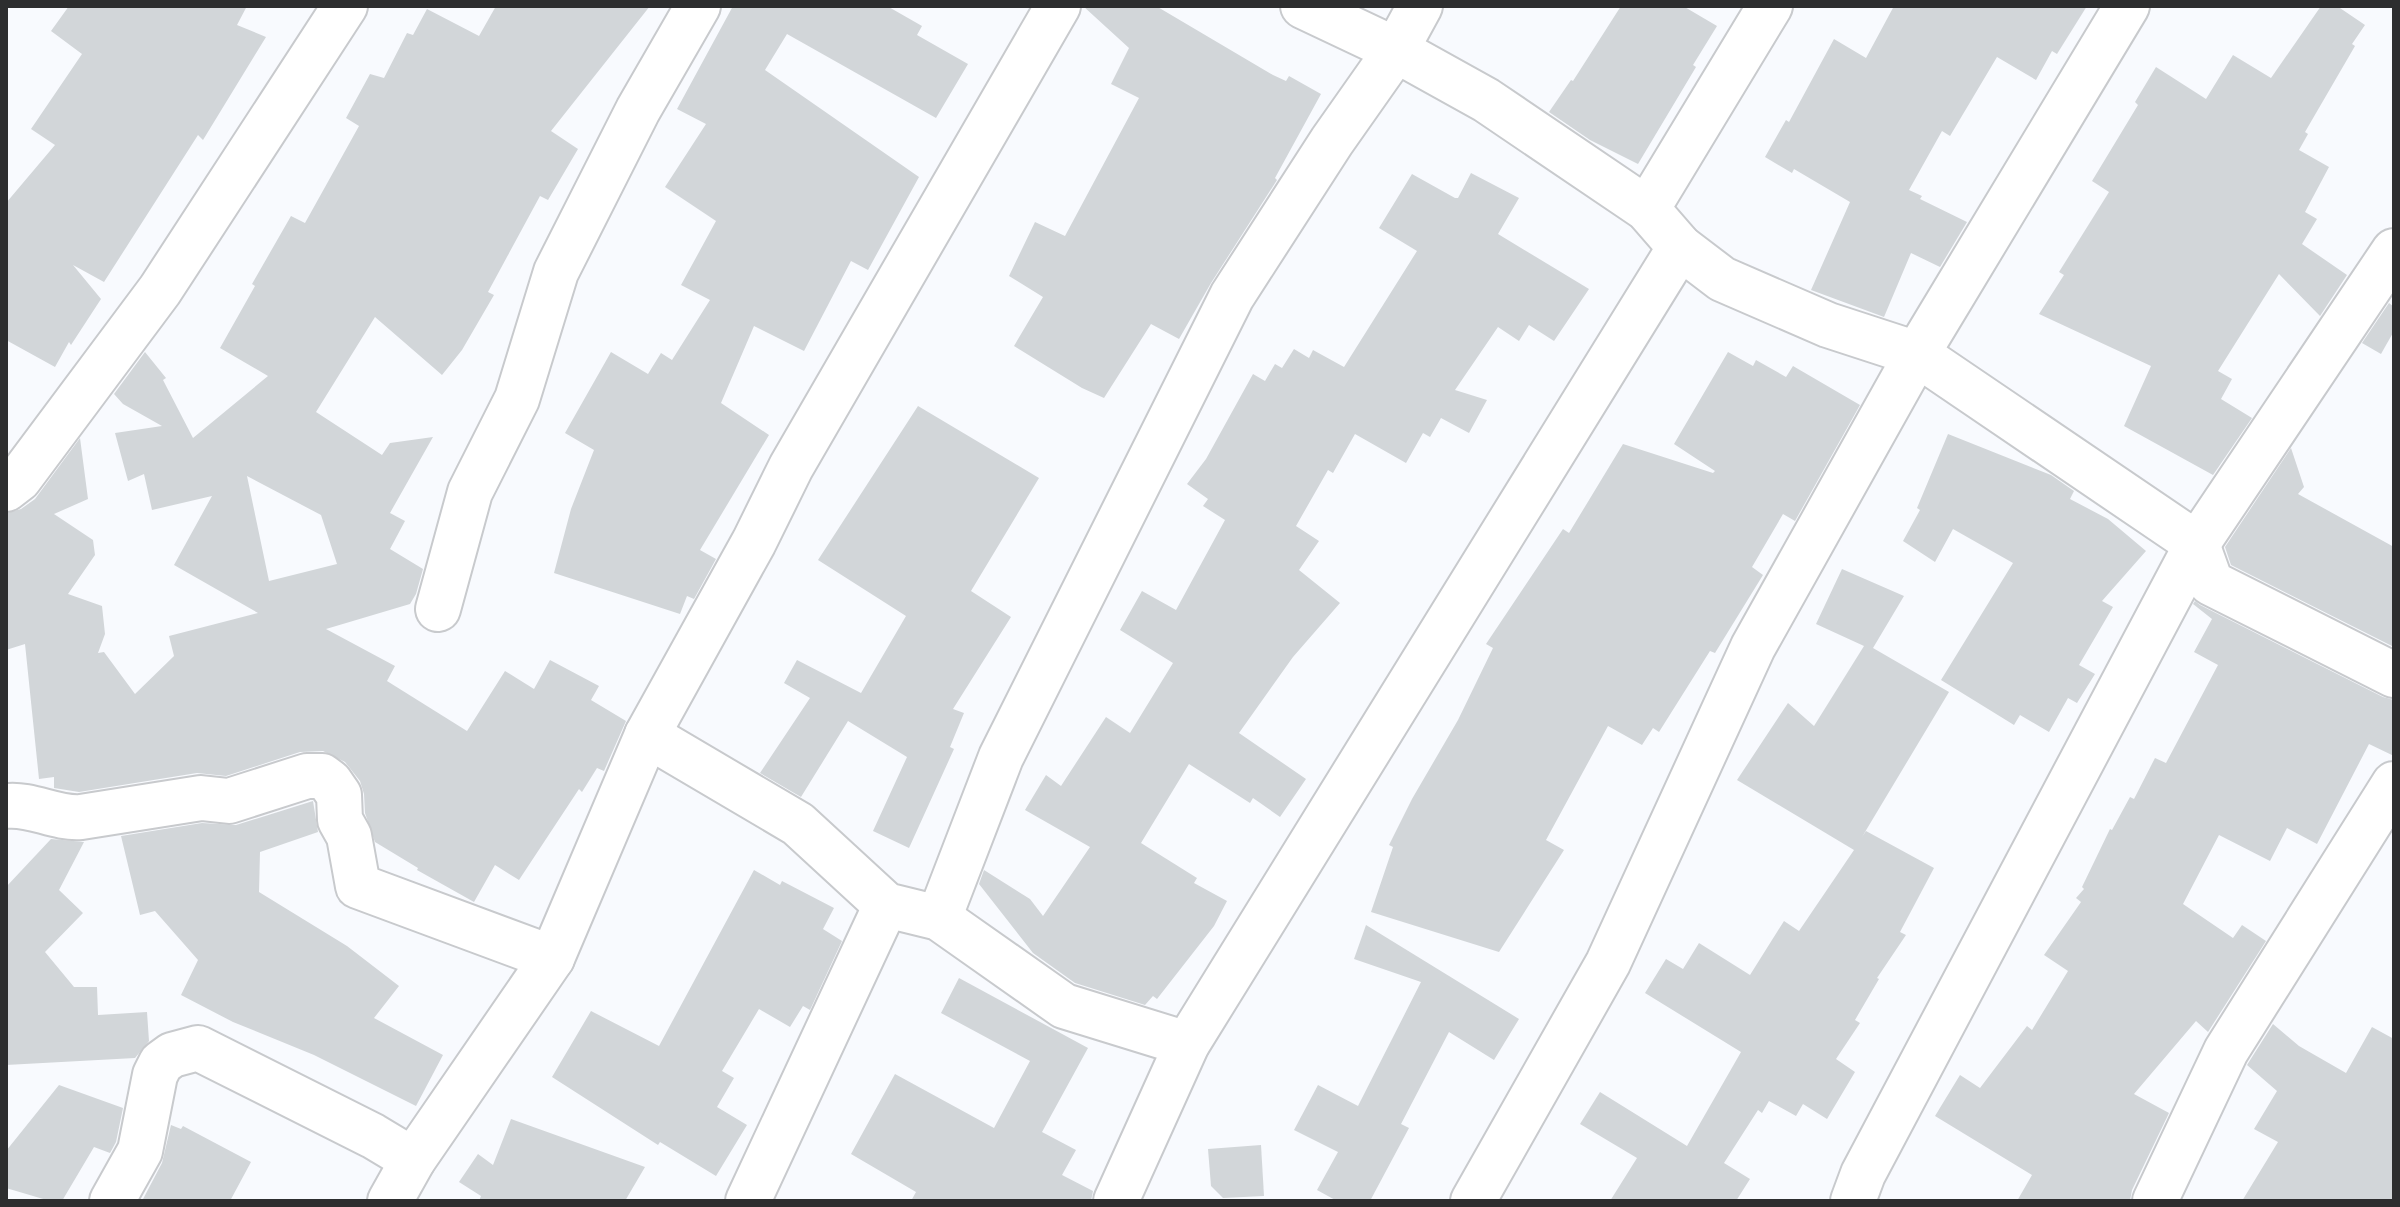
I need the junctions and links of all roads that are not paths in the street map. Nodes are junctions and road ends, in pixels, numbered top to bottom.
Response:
1 (345, 6) edge
2 (698, 6) edge
3 (1058, 6) edge
4 (1303, 6) edge
5 (1420, 6) edge
6 (1770, 6) edge
7 (2127, 6) edge
8 (1396, 50) junction
9 (1647, 209) junction
10 (1680, 247) junction
11 (2394, 251) edge
12 (1917, 354) junction
13 (6, 489) edge
14 (2197, 544) junction
15 (438, 609) dead end
16 (2394, 675) edge
17 (647, 735) junction
18 (2394, 784) edge
19 (6, 806) edge
20 (886, 905) junction
21 (939, 918) junction
22 (552, 958) junction
23 (1187, 1044) junction
24 (413, 1160) junction
25 (112, 1201) edge
26 (390, 1201) edge
27 (748, 1201) edge
28 (1116, 1201) edge
29 (1473, 1201) edge
30 (1853, 1201) edge
31 (2155, 1201) edge

1 - 13 street
2 - 15 street
3 - 17 street
4 - 8 street
5 - 8 street
6 - 9 street
7 - 12 street
8 - 9 street
8 - 21 street
9 - 10 street
10 - 12 street
10 - 23 street
11 - 14 street
12 - 14 street
12 - 29 street
14 - 16 street
14 - 30 street
17 - 20 street
17 - 22 street
18 - 31 street
19 - 22 street
20 - 21 street
20 - 27 street
21 - 23 street
22 - 24 street
23 - 28 street
24 - 25 street
24 - 26 street

